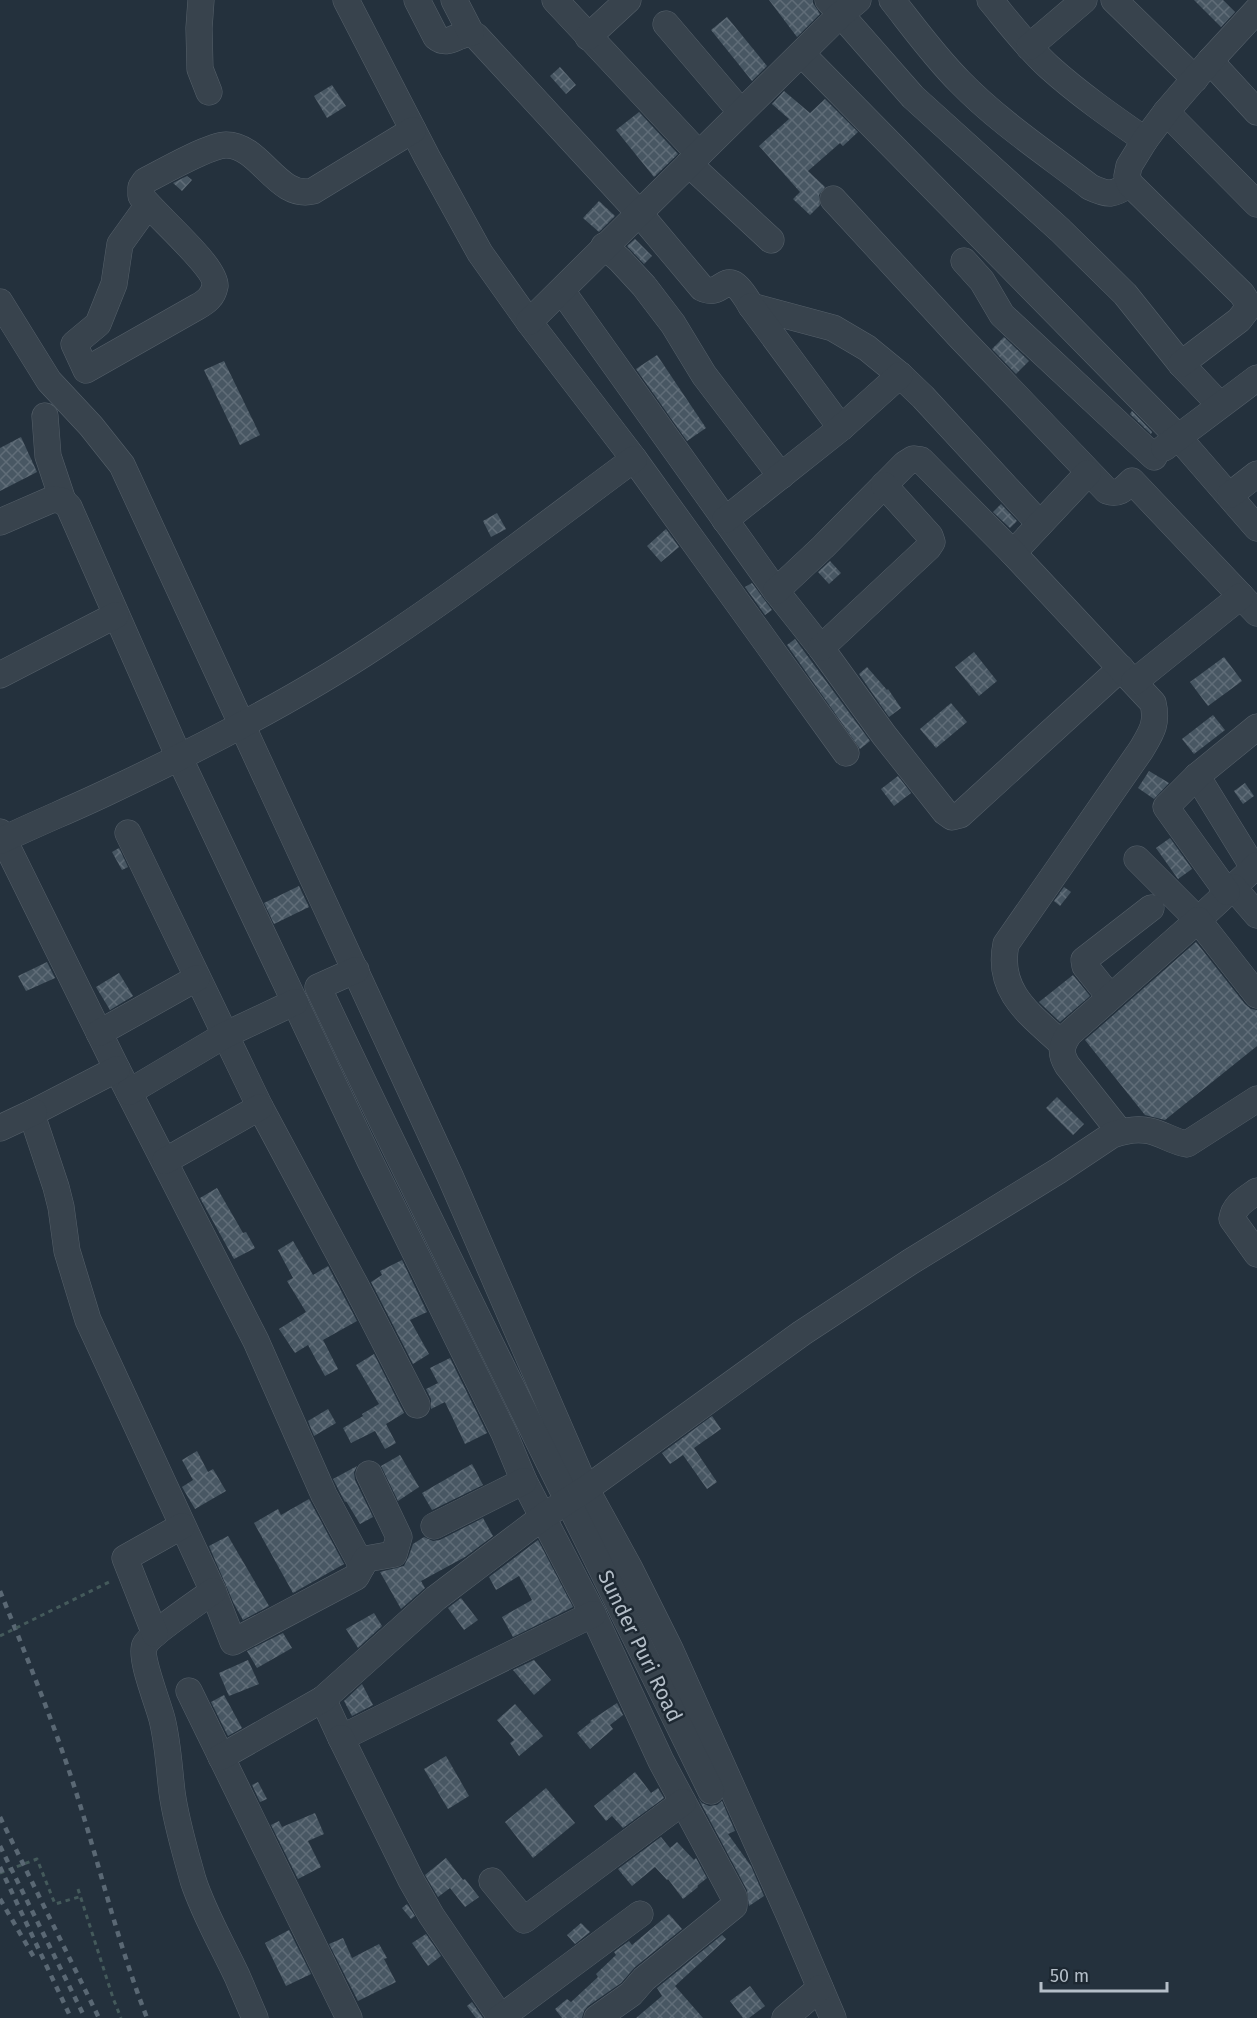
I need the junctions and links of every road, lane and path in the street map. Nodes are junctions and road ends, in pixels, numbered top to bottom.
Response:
1 (201, 0) edge
2 (335, 0) edge
3 (346, 0) edge
4 (417, 0) edge
5 (454, 0) edge
6 (555, 0) edge
7 (628, 0) edge
8 (892, 0) edge
9 (990, 0) edge
10 (1084, 0) edge
11 (1114, 0) edge
12 (842, 5) edge
13 (1253, 21) edge
14 (666, 24) dead end
15 (471, 33) junction
16 (588, 37) junction
17 (1029, 47) junction
18 (802, 54) junction
19 (1202, 70) junction
20 (209, 92) dead end
21 (398, 100) junction
22 (741, 112) junction
23 (1166, 112) junction
24 (1257, 112) edge
25 (413, 130) junction
26 (1145, 141) junction
27 (694, 159) junction
28 (1130, 184) junction
29 (833, 199) dead end
30 (1257, 204) edge
31 (148, 205) junction
32 (639, 213) junction
33 (771, 240) dead end
34 (604, 246) junction
35 (964, 261) dead end
36 (562, 291) junction
37 (0, 302) edge
38 (751, 306) junction
39 (529, 322) junction
40 (1181, 364) junction
41 (86, 370) junction
42 (900, 375) junction
43 (1257, 378) edge
44 (49, 381) junction
45 (1220, 405) junction
46 (45, 416) dead end
47 (841, 428) junction
48 (1178, 437) junction
49 (1154, 457) junction
50 (634, 459) junction
51 (1088, 473) junction
52 (1257, 474) edge
53 (781, 476) junction
54 (1132, 481) junction
55 (884, 485) junction
56 (1230, 495) junction
57 (63, 501) junction
58 (725, 520) junction
59 (0, 522) edge
60 (1040, 524) junction
61 (1257, 528) edge
62 (1012, 553) junction
63 (776, 591) junction
64 (1249, 604) edge
65 (116, 615) junction
66 (821, 648) junction
67 (0, 675) edge
68 (1128, 675) junction
69 (241, 725) junction
70 (1257, 727) edge
71 (846, 753) dead end
72 (179, 757) junction
73 (1197, 776) junction
74 (128, 833) dead end
75 (1, 837) edge
76 (1137, 859) dead end
77 (1255, 866) edge
78 (1230, 889) junction
79 (1151, 908) dead end
80 (1257, 915) edge
81 (1198, 920) junction
82 (356, 970) junction
83 (197, 978) junction
84 (318, 987) junction
85 (1257, 995) edge
86 (1110, 997) junction
87 (294, 1000) junction
88 (99, 1033) junction
89 (225, 1035) junction
90 (1062, 1044) junction
91 (117, 1069) junction
92 (129, 1092) junction
93 (1257, 1099) edge
94 (260, 1107) junction
95 (34, 1112) junction
96 (0, 1128) edge
97 (1120, 1132) junction
98 (165, 1161) junction
99 (1257, 1191) edge
100 (1257, 1254) edge
101 (417, 1405) dead end
102 (369, 1474) dead end
103 (524, 1481) junction
104 (577, 1495) junction
105 (543, 1516) junction
106 (182, 1526) junction
107 (434, 1526) dead end
108 (362, 1566) junction
109 (111, 1581) dead end
110 (213, 1591) junction
111 (592, 1614) junction
112 (155, 1634) junction
113 (0, 1636) edge
114 (189, 1691) dead end
115 (323, 1699) junction
116 (341, 1738) junction
117 (221, 1757) junction
118 (711, 1791) dead end
119 (683, 1802) junction
120 (0, 1873) edge
121 (492, 1881) dead end
122 (78, 1889) dead end
123 (79, 1897) junction
124 (639, 1914) dead end
125 (820, 1988) junction
126 (121, 2018) edge
127 (255, 2018) edge
128 (349, 2018) edge
129 (500, 2018) edge
130 (597, 2018) edge
131 (785, 2018) edge
132 (833, 2018) edge

1 - 20 street
2 - 21 street
3 - 21 street
4 - 15 street
5 - 15 street
6 - 16 street
7 - 16 street
8 - 28 street
9 - 17 street
10 - 17 street
11 - 19 street
12 - 18 street
12 - 40 street
13 - 19 street
14 - 22 street
15 - 32 street
16 - 27 street
17 - 26 street
18 - 22 street
18 - 48 street
19 - 23 street
19 - 24 street
21 - 25 street
22 - 27 street
23 - 26 street
23 - 30 street
25 - 31 street
25 - 39 street
26 - 28 street
27 - 32 street
27 - 33 street
28 - 40 street
29 - 51 street
31 - 41 street
31 - 41 street
32 - 34 street
32 - 38 street
34 - 36 street
34 - 53 street
35 - 49 street
36 - 39 street
36 - 58 street
37 - 44 street
38 - 42 street
38 - 47 street
39 - 50 street
40 - 45 street
41 - 44 street
42 - 47 street
42 - 60 street
43 - 45 street
44 - 69 street
45 - 48 street
46 - 57 street
47 - 53 street
48 - 49 street
48 - 56 street
49 - 54 street
50 - 69 street
50 - 71 street
51 - 54 street
51 - 60 street
52 - 56 street
53 - 58 street
54 - 64 street
55 - 62 street
55 - 63 street
55 - 66 street
56 - 61 street
57 - 59 street
57 - 65 street
58 - 63 street
60 - 62 street
62 - 68 street
63 - 66 street
64 - 68 street
65 - 67 street
65 - 72 street
66 - 68 street
68 - 90 street
69 - 72 street
69 - 82 street
70 - 73 street
72 - 75 street
72 - 87 street
73 - 77 street
73 - 78 street
74 - 83 street
75 - 88 street
76 - 81 street
77 - 78 street
78 - 80 street
78 - 81 street
79 - 86 street
81 - 85 street
81 - 86 street
82 - 84 street
82 - 104 street
83 - 88 street
83 - 89 street
84 - 87 street
84 - 104 street
86 - 90 street
87 - 89 street
87 - 103 street
88 - 91 street
89 - 92 street
89 - 94 street
90 - 97 street
91 - 92 street
91 - 95 street
92 - 98 street
93 - 97 street
94 - 98 street
94 - 101 street
95 - 96 street
95 - 106 street
97 - 104 street
98 - 108 street
99 - 100 street
102 - 108 street
103 - 105 street
103 - 107 street
104 - 105 street
104 - 118 street, Sunder Puri Road
104 - 125 street
105 - 111 street
105 - 115 street
106 - 110 street
106 - 112 street
108 - 110 street
109 - 113 path, bridge
110 - 112 street
111 - 116 street
111 - 119 street
112 - 127 street
114 - 117 street
115 - 116 street
115 - 117 street
116 - 129 street
117 - 128 street
119 - 121 street
119 - 130 street
120 - 123 path
122 - 123 path
123 - 126 path
124 - 129 street
125 - 131 street
125 - 132 street

